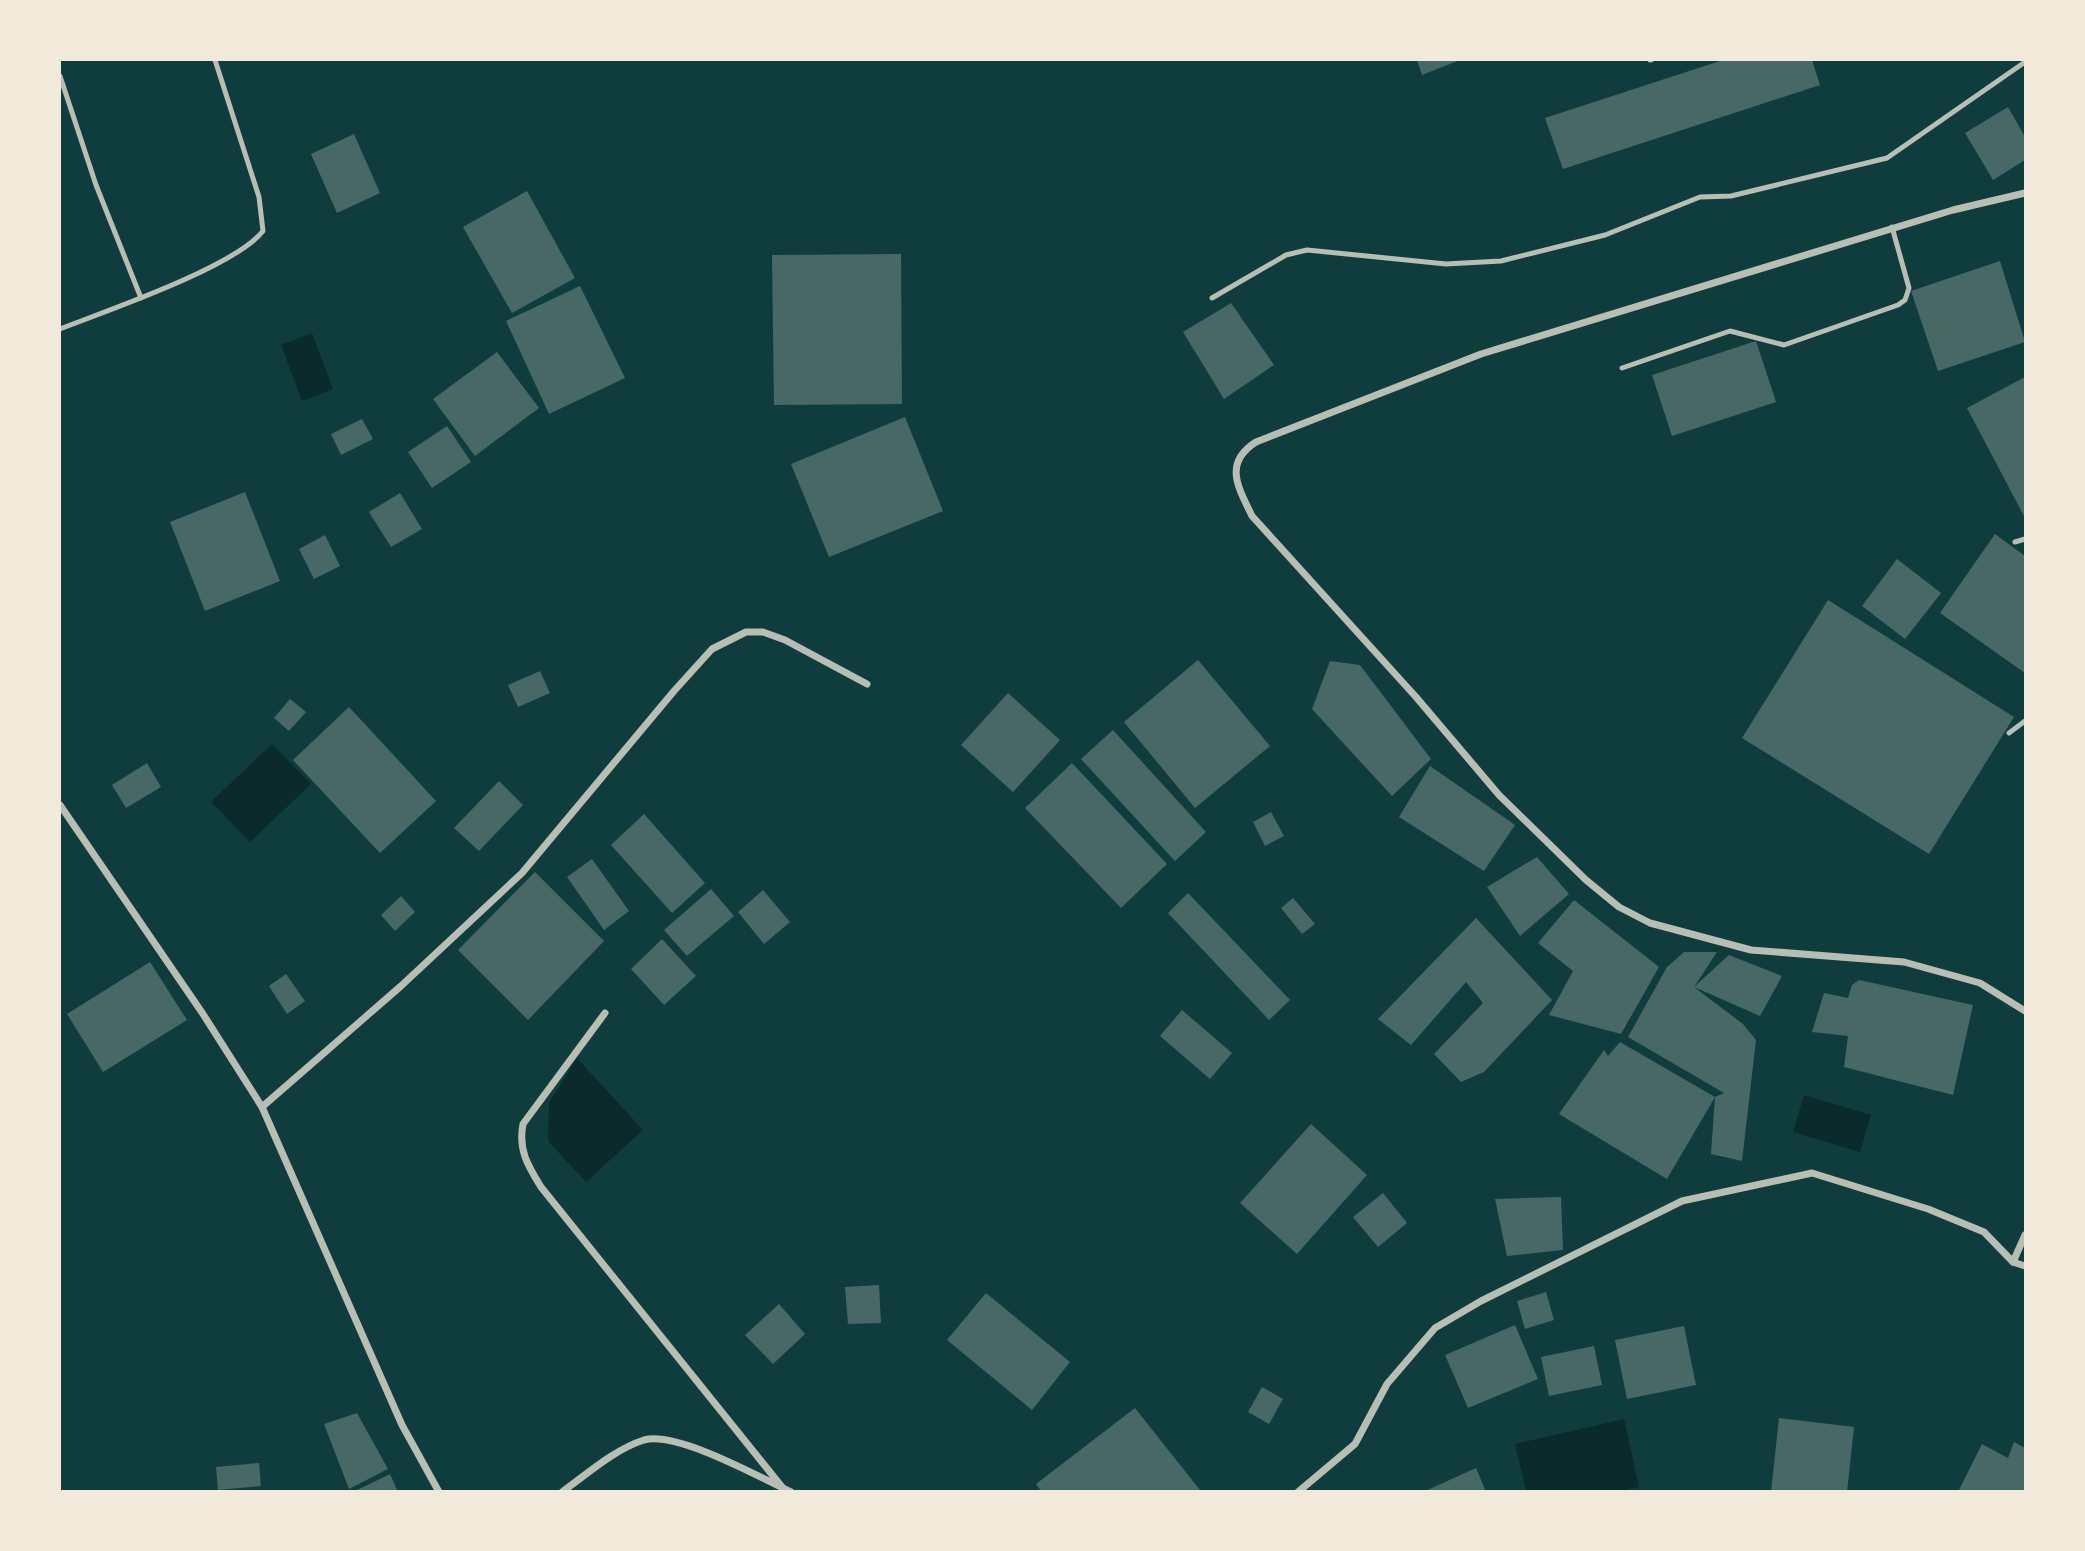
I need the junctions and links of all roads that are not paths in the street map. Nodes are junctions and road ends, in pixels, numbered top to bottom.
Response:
1 (215, 60) edge
2 (2025, 62) edge
3 (60, 76) edge
4 (2025, 193) edge
5 (1892, 228) junction
6 (141, 298) junction
7 (1212, 298) dead end
8 (60, 329) edge
9 (1622, 368) dead end
10 (2025, 539) edge
11 (2015, 542) dead end
12 (867, 684) dead end
13 (2025, 721) edge
14 (2009, 733) dead end
15 (60, 805) edge
16 (2025, 1011) edge
17 (605, 1013) dead end
18 (262, 1107) junction
19 (2025, 1235) edge
20 (2013, 1262) junction
21 (2025, 1266) edge
22 (782, 1487) junction
23 (439, 1492) edge
24 (562, 1492) edge
25 (791, 1492) edge
26 (1298, 1492) edge

1 - 6 lane
2 - 7 lane
3 - 6 lane
4 - 5 street
5 - 9 lane
5 - 16 street
6 - 8 lane
10 - 11 lane
12 - 18 street
13 - 14 lane
15 - 18 street
17 - 22 street
18 - 23 street
19 - 20 street
20 - 21 street
20 - 26 street
22 - 24 street
22 - 25 street

